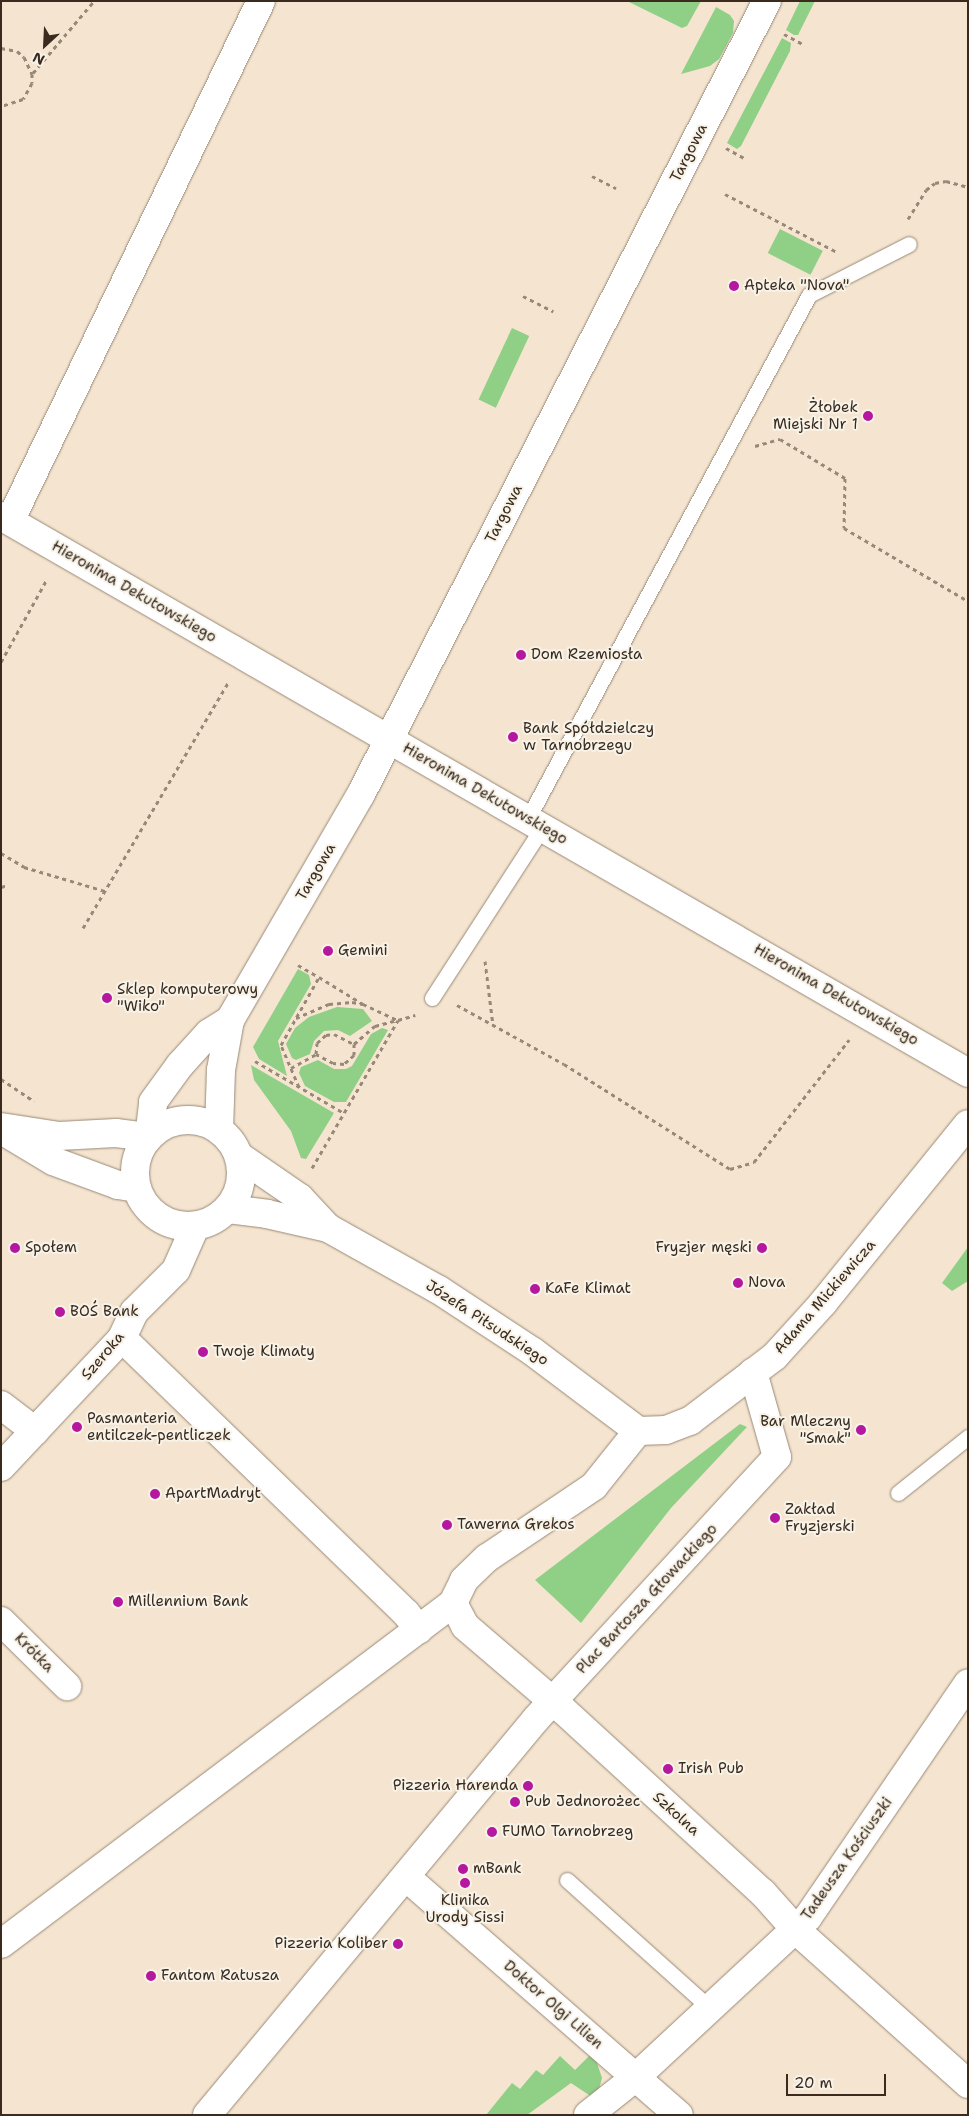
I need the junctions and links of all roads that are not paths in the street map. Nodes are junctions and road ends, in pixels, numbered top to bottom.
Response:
1 (261, 1) edge
2 (767, 1) edge
3 (909, 244) dead end
4 (6, 519) edge
5 (389, 739) junction
6 (534, 824) junction
7 (432, 998) dead end
8 (230, 1020) junction
9 (968, 1073) edge
10 (968, 1124) edge
11 (1, 1129) edge
12 (219, 1130) junction
13 (149, 1137) junction
14 (239, 1156) junction
15 (137, 1188) junction
16 (228, 1209) junction
17 (195, 1226) junction
18 (328, 1228) junction
19 (122, 1338) junction
20 (753, 1372) junction
21 (1, 1405) edge
22 (35, 1431) junction
23 (638, 1431) junction
24 (968, 1437) edge
25 (1, 1467) edge
26 (898, 1493) dead end
27 (453, 1603) junction
28 (1, 1621) edge
29 (419, 1630) junction
30 (968, 1682) edge
31 (67, 1686) dead end
32 (552, 1701) junction
33 (406, 1877) junction
34 (567, 1880) dead end
35 (796, 1930) junction
36 (1, 1944) edge
37 (711, 2009) junction
38 (636, 2077) junction
39 (968, 2084) edge
40 (207, 2115) edge
41 (588, 2115) edge
42 (679, 2115) edge

1 - 4 street
2 - 5 street, Targowa
3 - 6 lane
4 - 5 street, Hieronima Dekutowskiego
5 - 6 street, Hieronima Dekutowskiego
5 - 8 street, Targowa
6 - 7 lane
6 - 9 street, Hieronima Dekutowskiego
8 - 12 street, Targowa
8 - 13 street, Targowa
10 - 20 street, Adama Mickiewicza
11 - 13 street
11 - 15 street
12 - 13 street
12 - 14 street
13 - 15 street
14 - 16 street
14 - 18 street, Józefa Piłsudskiego
15 - 17 street
16 - 17 street
16 - 18 street, Józefa Piłsudskiego
17 - 19 street, Szeroka
18 - 23 street, Józefa Piłsudskiego
19 - 22 street, Szeroka
19 - 29 street
20 - 23 street, Adama Mickiewicza
20 - 32 street, Plac Bartosza Głowackiego
21 - 22 street
22 - 25 street, Szeroka
23 - 27 street
24 - 26 lane
27 - 29 street
27 - 32 street
28 - 31 street, Krótka
29 - 36 street
30 - 35 street, Tadeusza Kościuszki
32 - 33 street
32 - 35 street, Szkolna
33 - 38 street, Doktor Olgi Lilien
33 - 40 street
34 - 37 lane
35 - 37 street, Tadeusza Kościuszki
35 - 39 street, Szkolna
37 - 38 street, Tadeusza Kościuszki
38 - 41 street, Tadeusza Kościuszki
38 - 42 street

